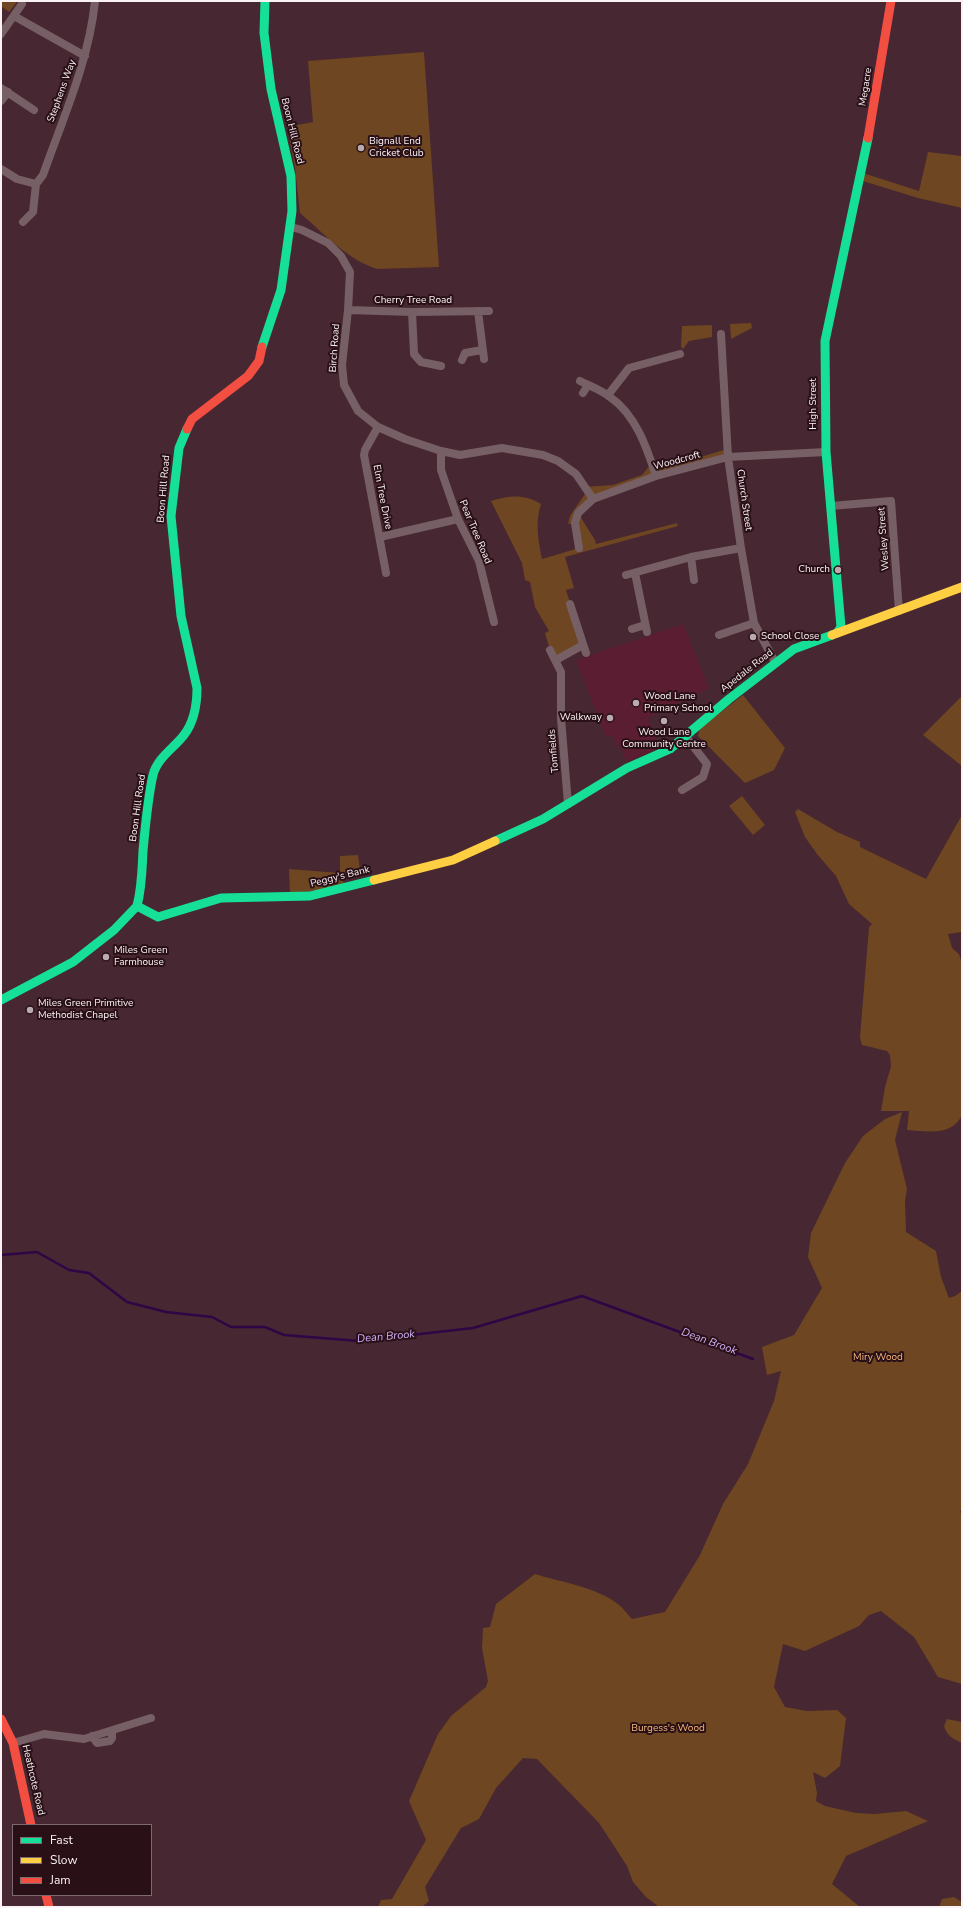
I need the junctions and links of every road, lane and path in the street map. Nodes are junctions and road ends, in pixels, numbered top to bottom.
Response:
1 (96, 1) edge
2 (265, 1) edge
3 (891, 1) edge
4 (22, 4) dead end
5 (14, 16) junction
6 (1, 34) edge
7 (85, 56) junction
8 (4, 90) edge
9 (1, 101) edge
10 (34, 110) dead end
11 (1, 169) edge
12 (860, 176) joint
13 (36, 184) junction
14 (23, 222) dead end
15 (291, 227) junction
16 (348, 310) junction
17 (478, 311) junction
18 (489, 311) dead end
19 (412, 312) junction
20 (721, 334) dead end
21 (482, 350) junction
22 (680, 354) dead end
23 (484, 359) dead end
24 (462, 360) dead end
25 (439, 368) dead end
26 (580, 381) dead end
27 (588, 385) junction
28 (583, 393) dead end
29 (608, 395) junction
30 (378, 427) junction
31 (441, 450) junction
32 (826, 452) junction
33 (728, 457) junction
34 (656, 476) junction
35 (593, 499) junction
36 (831, 506) junction
37 (458, 518) junction
38 (380, 537) junction
39 (579, 548) dead end
40 (741, 548) junction
41 (691, 557) junction
42 (386, 573) dead end
43 (635, 573) junction
44 (626, 575) dead end
45 (694, 580) dead end
46 (962, 587) edge
47 (570, 604) dead end
48 (899, 611) junction
49 (494, 622) dead end
50 (754, 623) junction
51 (632, 629) dead end
52 (837, 633) junction
53 (719, 635) dead end
54 (583, 645) junction
55 (550, 650) dead end
56 (586, 653) dead end
57 (556, 660) junction
58 (775, 662) junction
59 (686, 737) junction
60 (682, 790) dead end
61 (568, 804) junction
62 (543, 819) joint
63 (137, 906) junction
64 (1, 1000) edge
65 (151, 1718) dead end
66 (1, 1719) edge
67 (13, 1743) junction
68 (32, 1824) edge
69 (46, 1896) edge
70 (49, 1907) edge

1 - 7 street, Stephens Way
2 - 15 street, Boon Hill Road
3 - 12 street, Megacre
4 - 5 street
5 - 6 street
5 - 7 street
7 - 13 street, Stephens Way
8 - 9 street
8 - 10 street
11 - 13 street
12 - 32 street, High Street
13 - 14 street, Stephens Way
15 - 16 street, Birch Road
15 - 63 street, Boon Hill Road
16 - 19 street, Cherry Tree Road
16 - 30 street, Birch Road
17 - 18 street, Cherry Tree Road
17 - 19 street, Cherry Tree Road
17 - 21 street
19 - 25 street
20 - 33 street, Church Street
21 - 23 street
21 - 24 street
22 - 29 street
26 - 27 street
27 - 28 street
27 - 29 street
29 - 34 street
30 - 31 street, Birch Road
30 - 38 street, Elm Tree Drive
31 - 35 street, Birch Road
31 - 37 street, Pear Tree Road
32 - 33 street, Woodcroft
32 - 36 street, High Street
33 - 34 street, Woodcroft
33 - 40 street, Church Street
34 - 35 street, Woodcroft
35 - 39 street, Woodcroft
36 - 48 street, Wesley Street
36 - 52 street, High Street
37 - 38 street
37 - 49 street, Pear Tree Road
38 - 42 street, Elm Tree Drive
40 - 41 street
40 - 50 street, Church Street
41 - 43 street
41 - 45 street
43 - 44 street
43 - 51 street
46 - 48 street, Apedale Road
47 - 54 street
48 - 52 street, Apedale Road
50 - 53 street
50 - 58 street, Church Street
52 - 58 street, Apedale Road
54 - 56 street
54 - 57 street
55 - 57 street, Tomfields
57 - 61 street, Tomfields
58 - 59 street, Apedale Road
59 - 60 street
59 - 61 street, Apedale Road
61 - 62 street, Apedale Road
62 - 63 street, Peggy's Bank
63 - 64 street
65 - 67 street
66 - 67 street, Heathcote Road
67 - 68 street, Heathcote Road
69 - 70 street

